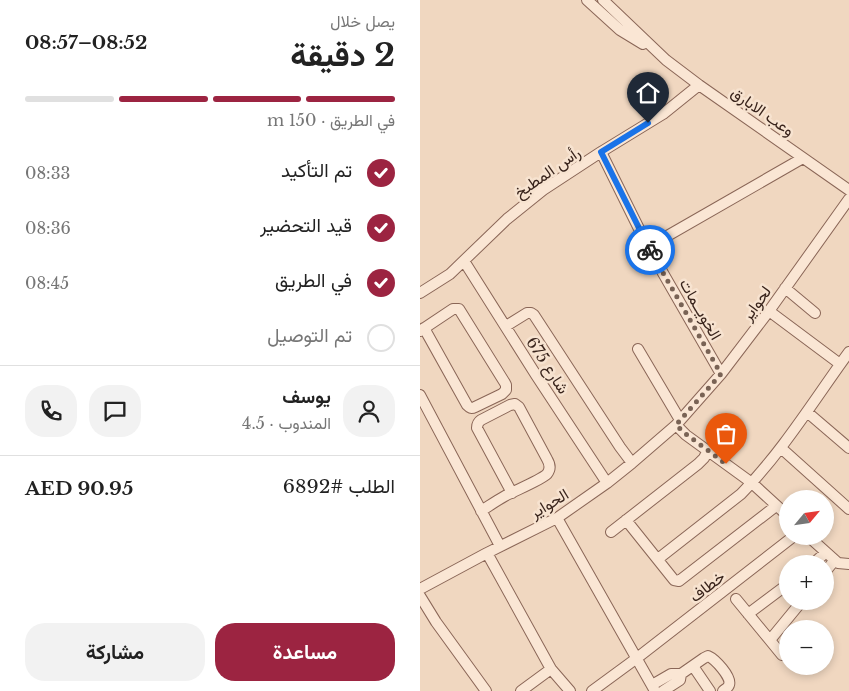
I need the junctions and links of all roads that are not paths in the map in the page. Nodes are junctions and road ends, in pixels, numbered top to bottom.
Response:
1 (587, 0) edge
2 (604, 0) edge
3 (661, 55) junction
4 (699, 85) junction
5 (601, 152) junction
6 (804, 158) junction
7 (849, 190) edge
8 (849, 199) edge
9 (648, 247) junction
10 (464, 261) junction
11 (785, 288) junction
12 (420, 293) edge
13 (769, 311) junction
14 (815, 313) dead end
15 (506, 326) junction
16 (422, 330) edge
17 (638, 348) dead end
18 (849, 352) edge
19 (840, 364) junction
20 (721, 374) junction
21 (420, 394) edge
22 (807, 412) junction
23 (678, 423) junction
24 (781, 448) junction
25 (849, 448) edge
26 (708, 450) junction
27 (634, 462) junction
28 (607, 483) junction
29 (752, 483) junction
30 (512, 493) junction
31 (776, 506) junction
32 (779, 508) edge
33 (480, 509) junction
34 (849, 509) edge
35 (557, 518) junction
36 (626, 520) junction
37 (611, 532) dead end
38 (782, 545) edge
39 (817, 545) edge
40 (500, 546) junction
41 (487, 553) junction
42 (825, 553) joint
43 (827, 555) edge
44 (658, 559) junction
45 (834, 561) edge
46 (849, 564) edge
47 (420, 589) edge
48 (779, 591) edge
49 (420, 596) edge
50 (736, 599) dead end
51 (795, 610) edge
52 (748, 614) junction
53 (770, 640) junction
54 (779, 651) edge
55 (637, 658) junction
56 (693, 666) junction
57 (551, 669) junction
58 (681, 674) junction
59 (654, 688) edge
60 (486, 691) edge
61 (521, 691) edge
62 (570, 691) edge
63 (592, 691) edge
64 (663, 691) edge
65 (710, 691) edge
66 (723, 691) edge

1 - 3 street, وعب الابارق
2 - 3 street, وعب الابارق
3 - 4 street, وعب الابارق
4 - 5 street, رأس المطبخ
4 - 6 street, وعب الابارق
5 - 9 street, الخويــمات
5 - 10 street, رأس المطبخ
6 - 7 street, وعب الابارق
6 - 9 street
8 - 11 street, لحواير
9 - 20 street, الخويــمات
10 - 12 street, رأس المطبخ
10 - 15 street, شارع 675
11 - 13 street, لحواير
11 - 14 street
13 - 19 street
13 - 20 street, لحواير
15 - 27 street
15 - 28 street, شارع 675
16 - 16 street
17 - 23 street
18 - 19 street
19 - 22 street
20 - 23 street, لحواير
21 - 33 street
22 - 24 street
22 - 25 street
23 - 26 street
23 - 27 street, الحواير
24 - 29 street
24 - 34 street
26 - 29 street
26 - 36 street
27 - 28 street, الحواير
28 - 35 street, الحواير
29 - 31 street
29 - 44 street
30 - 30 street
30 - 33 street
31 - 32 street
31 - 44 street
33 - 40 street
35 - 40 street, الحواير
35 - 55 street
36 - 37 street
36 - 44 street
38 - 55 street, خطاف
39 - 42 street
40 - 41 street, الحواير
41 - 47 street, الحواير
41 - 57 street
42 - 43 street
45 - 46 street
48 - 52 street
49 - 60 street
50 - 52 street
51 - 53 street
52 - 53 street
53 - 54 street
55 - 59 street
55 - 63 street, خطاف
56 - 58 street
56 - 65 street
56 - 66 street
57 - 61 street
57 - 62 street
58 - 59 street
58 - 64 street

